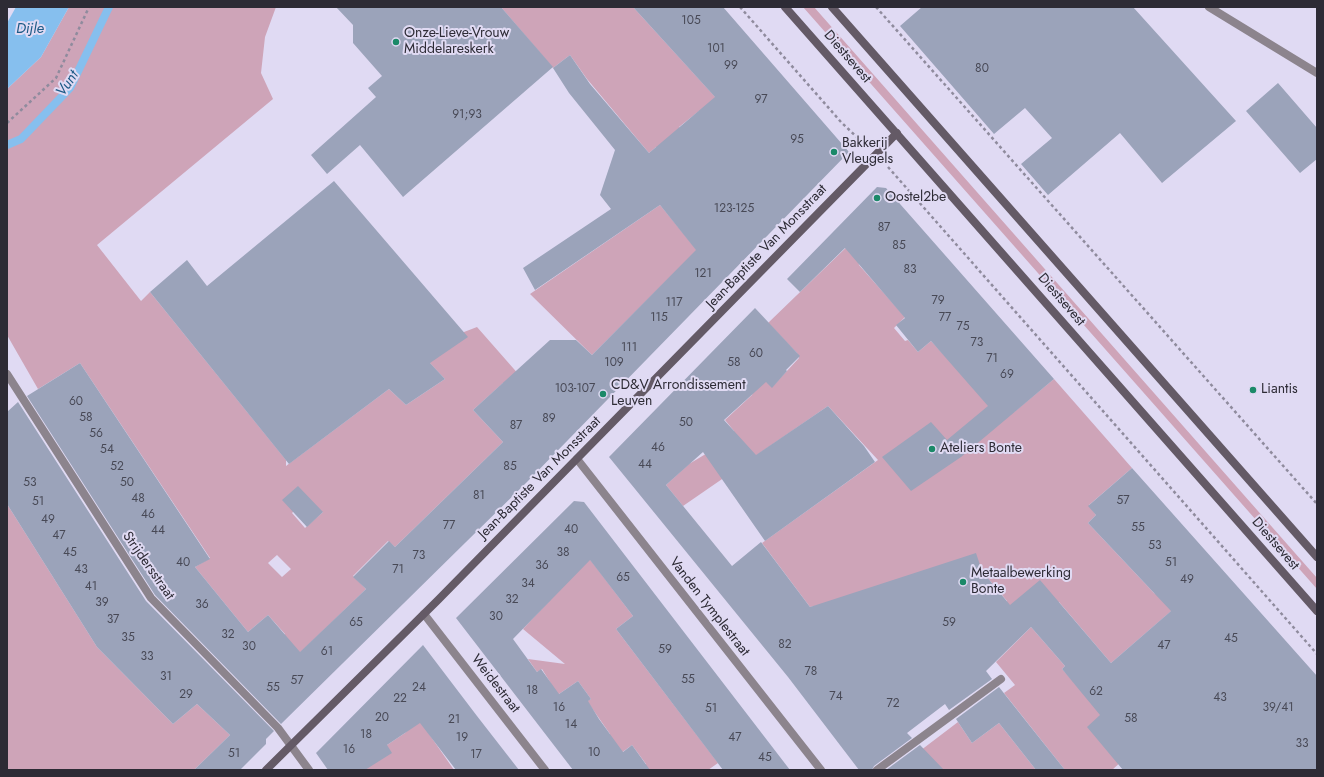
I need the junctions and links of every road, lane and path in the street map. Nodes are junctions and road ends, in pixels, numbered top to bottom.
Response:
1 (89, 7) edge
2 (740, 7) edge
3 (785, 7) edge
4 (832, 7) edge
5 (876, 7) edge
6 (1209, 7) edge
7 (1317, 73) edge
8 (7, 123) edge
9 (852, 133) dead end
10 (898, 133) junction
11 (876, 155) junction
12 (7, 374) edge
13 (577, 459) junction
14 (1317, 504) edge
15 (1317, 557) edge
16 (1317, 611) edge
17 (424, 614) junction
18 (1317, 654) edge
19 (1001, 679) dead end
20 (292, 745) junction
21 (266, 770) edge
22 (309, 770) edge
23 (545, 770) edge
24 (820, 770) edge
25 (877, 770) edge

1 - 8 path
2 - 9 path
3 - 10 main road, Diestsevest
4 - 15 main road, Diestsevest
5 - 14 path
6 - 7 street
10 - 11 main road, Jean-Baptiste Van Monsstraat
10 - 16 main road, Diestsevest
11 - 13 main road, Jean-Baptiste Van Monsstraat
11 - 18 path
12 - 20 street, Strijdersstraat
13 - 17 main road, Jean-Baptiste Van Monsstraat
13 - 24 street, Vanden Tymplestraat
17 - 20 main road, Jean-Baptiste Van Monsstraat
17 - 23 street, Weidestraat
19 - 25 street
20 - 21 main road, Jean-Baptiste Van Monsstraat
20 - 22 street, Strijdersstraat

